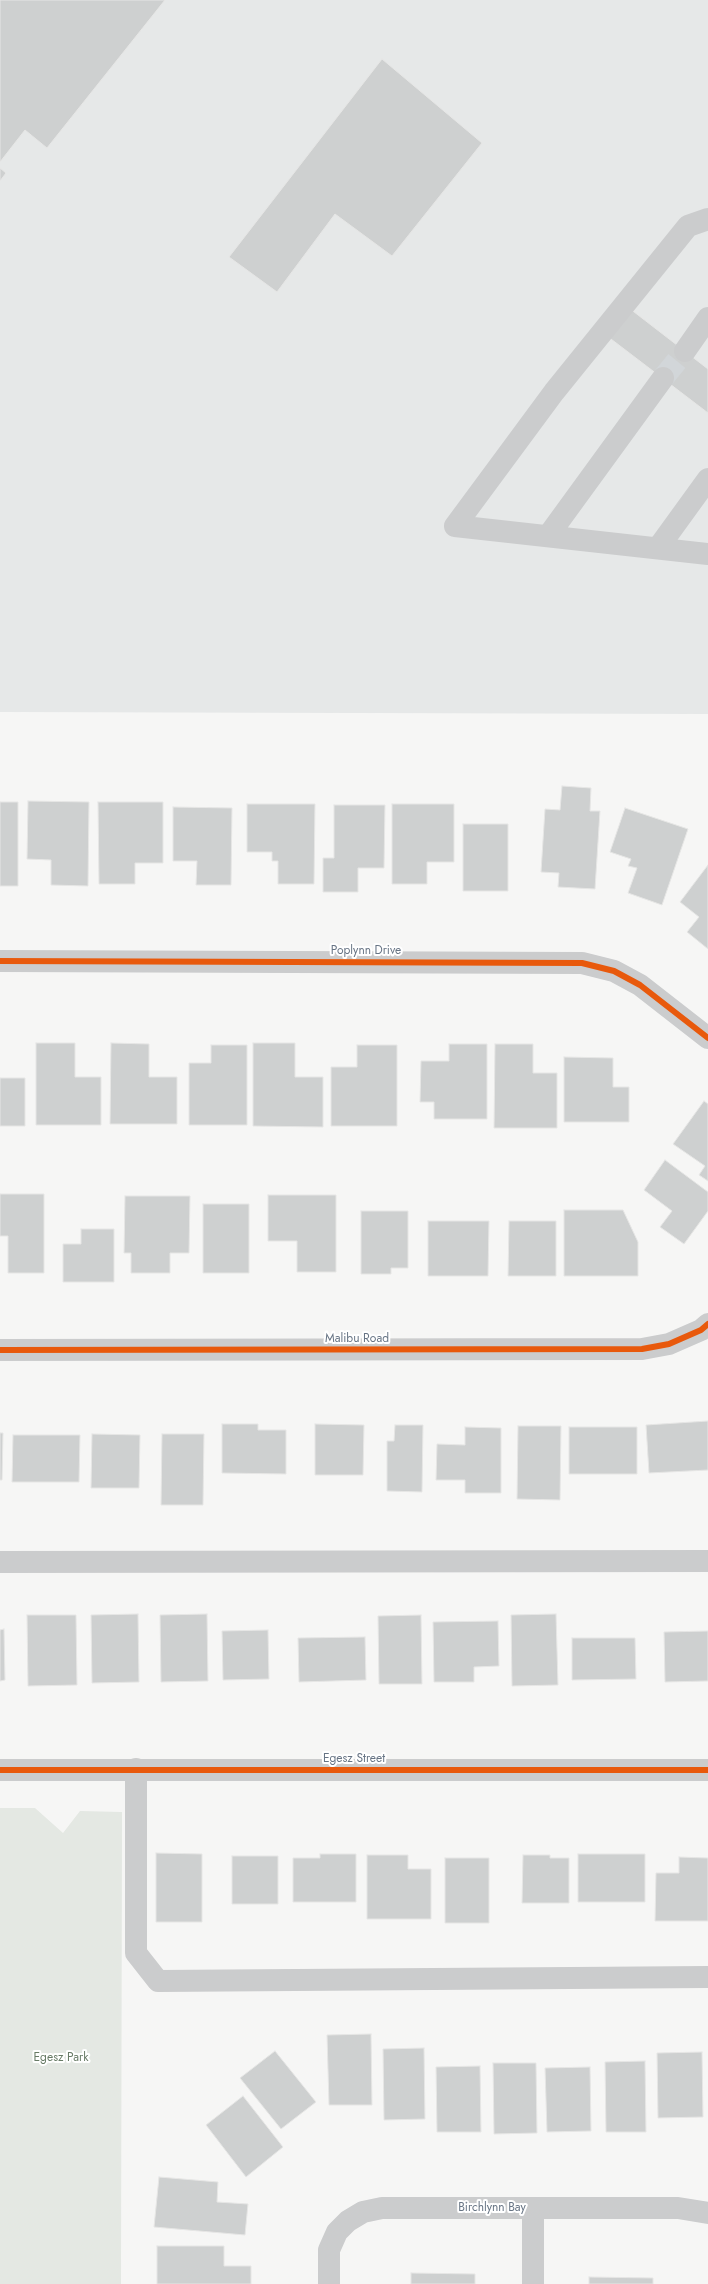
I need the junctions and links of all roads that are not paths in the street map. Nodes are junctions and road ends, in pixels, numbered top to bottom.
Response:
1 (708, 219) edge
2 (708, 318) edge
3 (684, 351) tunnel mouth
4 (663, 378) tunnel mouth
5 (708, 479) edge
6 (548, 536) junction
7 (658, 548) junction
8 (708, 554) edge
9 (0, 961) edge
10 (708, 1038) edge
11 (708, 1324) edge
12 (0, 1350) edge
13 (708, 1561) edge
14 (0, 1562) edge
15 (0, 1770) edge
16 (136, 1770) junction
17 (708, 1770) edge
18 (708, 1977) edge
19 (533, 2209) junction
20 (708, 2213) edge
21 (329, 2284) edge
22 (533, 2284) edge

1 - 6 street
2 - 3 street
4 - 6 street
5 - 7 street
6 - 7 street
7 - 8 street
9 - 10 street, Poplynn Drive
11 - 12 street, Malibu Road
13 - 14 street
15 - 16 street, Egesz Street
16 - 17 street, Egesz Street
16 - 18 street
19 - 20 street, Birchlynn Bay
19 - 21 street, Birchlynn Bay
19 - 22 street

